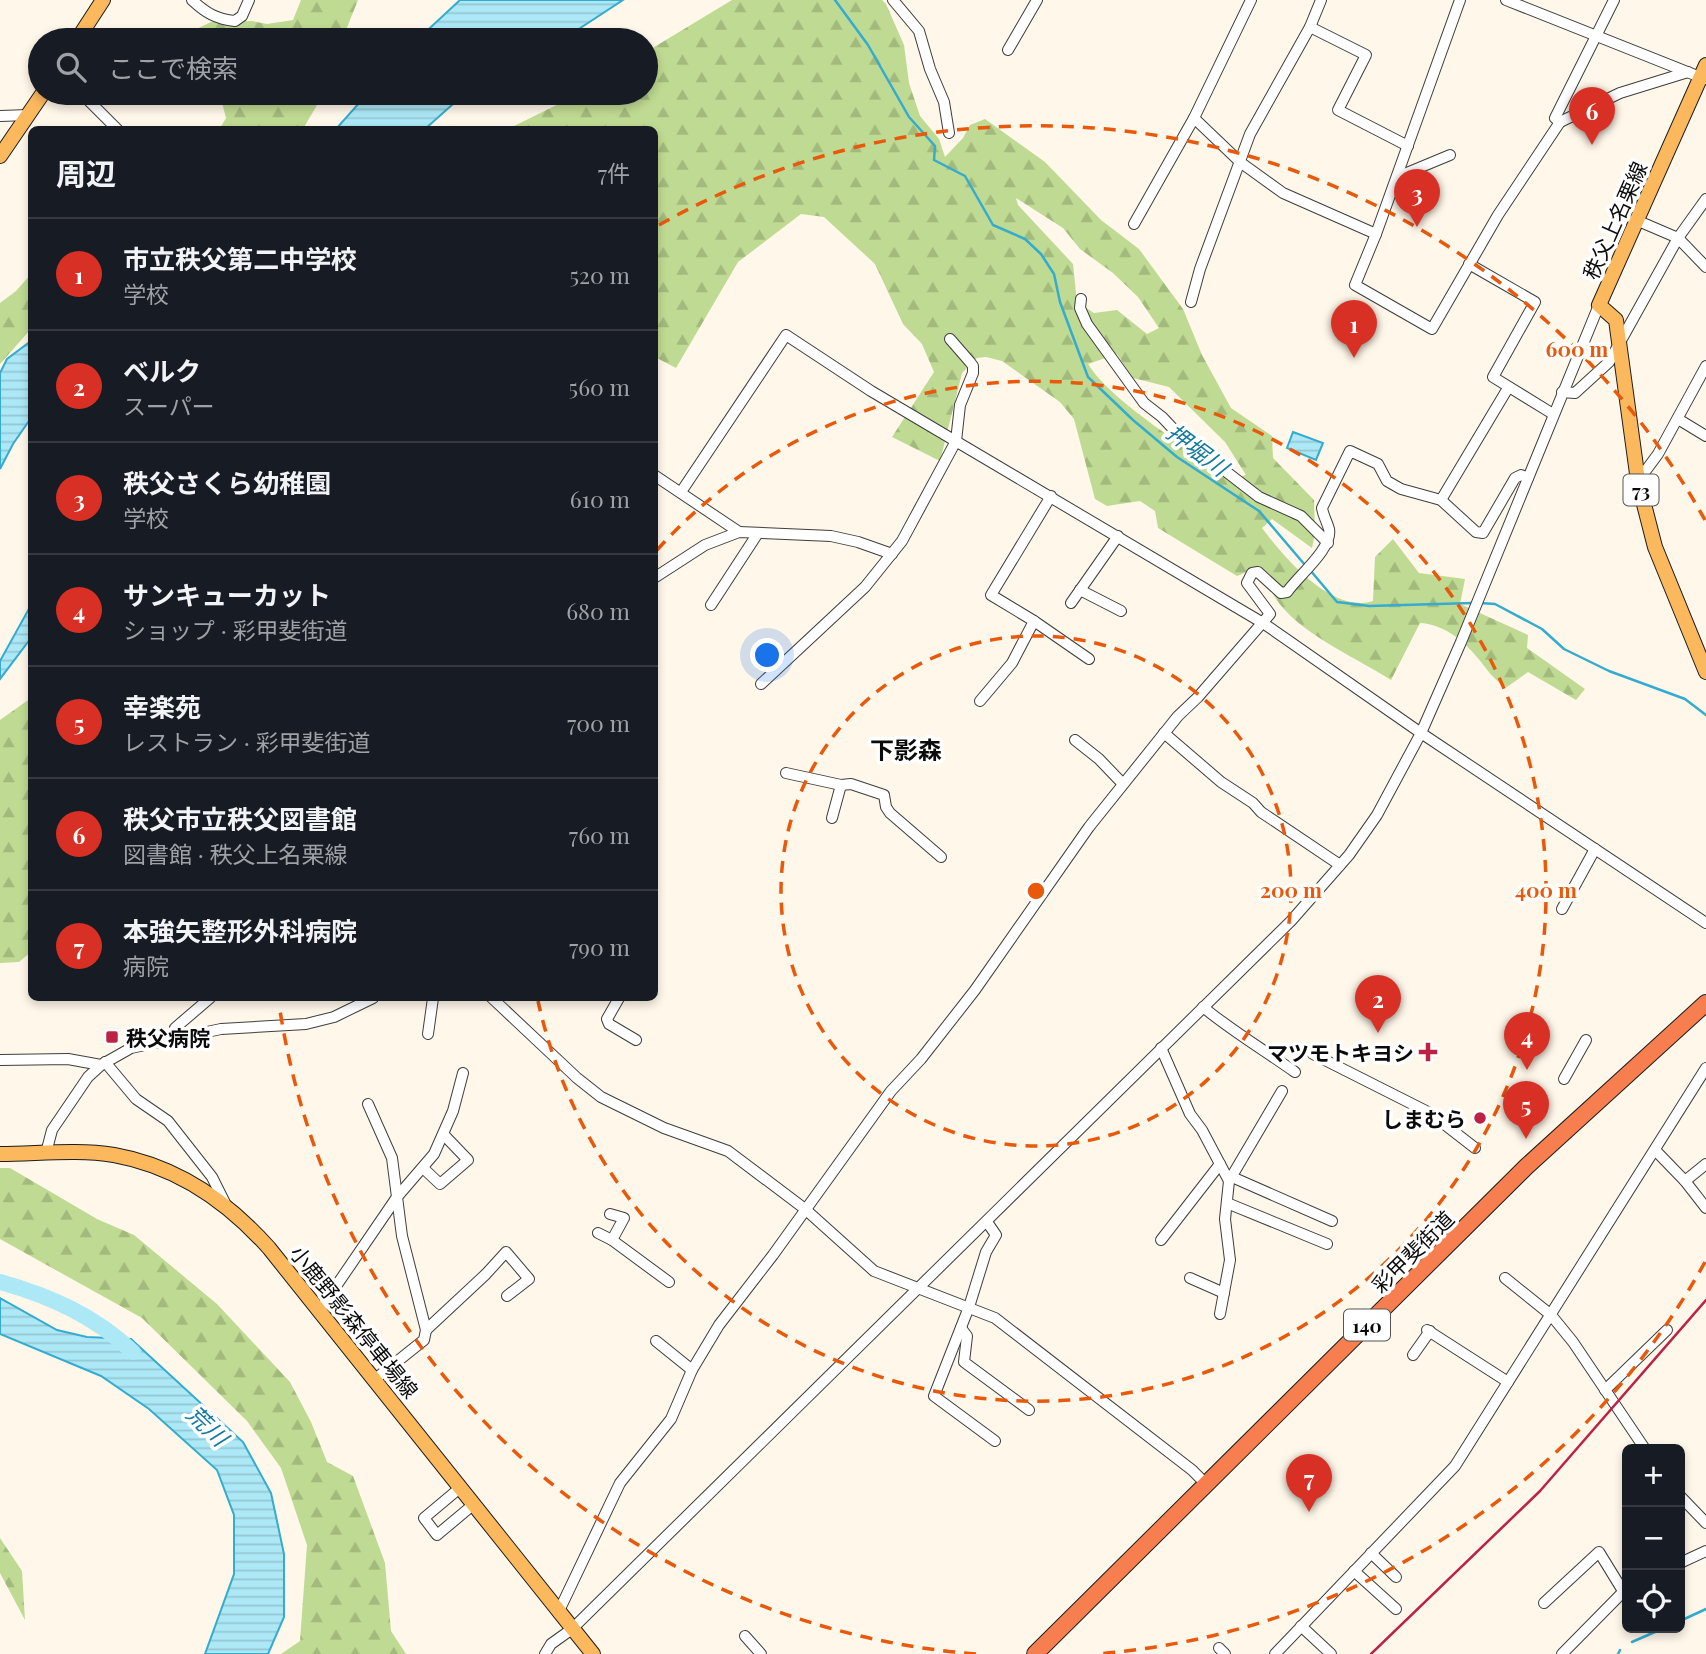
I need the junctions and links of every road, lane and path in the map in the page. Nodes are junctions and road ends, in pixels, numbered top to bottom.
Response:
1 (103, 0) edge
2 (192, 0) edge
3 (249, 0) edge
4 (893, 0) edge
5 (1037, 0) edge
6 (1251, 0) edge
7 (1321, 0) edge
8 (1460, 0) edge
9 (1506, 0) edge
10 (1545, 0) edge
11 (1614, 0) edge
12 (1540, 13) junction
13 (1310, 27) junction
14 (85, 28) edge
15 (1597, 34) junction
16 (1008, 50) dead end
17 (1700, 73) edge
18 (35, 105) edge
19 (93, 105) edge
20 (29, 115) junction
21 (0, 116) edge
22 (1194, 118) junction
23 (1560, 122) junction
24 (114, 126) edge
25 (950, 133) dead end
26 (1408, 146) junction
27 (1450, 155) dead end
28 (0, 156) edge
29 (1240, 162) junction
30 (1397, 177) junction
31 (1706, 199) edge
32 (1636, 220) junction
33 (1134, 224) dead end
34 (1376, 234) junction
35 (1678, 238) junction
36 (1469, 264) junction
37 (1706, 267) edge
38 (1081, 299) dead end
39 (1191, 302) dead end
40 (1599, 305) junction
41 (950, 339) dead end
42 (1617, 344) junction
43 (1706, 366) edge
44 (1508, 388) junction
45 (1562, 392) junction
46 (1553, 414) junction
47 (1678, 419) junction
48 (1706, 436) edge
49 (956, 441) junction
50 (658, 478) edge
51 (1528, 478) junction
52 (1638, 481) junction
53 (681, 492) junction
54 (1051, 496) junction
55 (1441, 499) junction
56 (739, 532) junction
57 (758, 533) junction
58 (1118, 536) junction
59 (1328, 543) junction
60 (892, 554) junction
61 (658, 575) edge
62 (1080, 590) junction
63 (1071, 603) dead end
64 (711, 605) dead end
65 (1121, 611) dead end
66 (1034, 621) junction
67 (1262, 623) junction
68 (1089, 659) dead end
69 (1706, 672) edge
70 (761, 684) dead end
71 (980, 701) dead end
72 (1164, 733) junction
73 (1421, 733) junction
74 (1075, 740) dead end
75 (786, 773) dead end
76 (841, 785) junction
77 (1123, 785) junction
78 (832, 818) dead end
79 (1595, 849) junction
80 (941, 857) dead end
81 (1340, 865) junction
82 (1562, 909) dead end
83 (1706, 923) edge
84 (206, 1001) edge
85 (367, 1001) edge
86 (433, 1001) edge
87 (495, 1001) edge
88 (617, 1001) edge
89 (1706, 1003) edge
90 (1203, 1007) junction
91 (428, 1034) dead end
92 (175, 1040) junction
93 (636, 1040) dead end
94 (1586, 1040) dead end
95 (1161, 1048) junction
96 (1313, 1054) dead end
97 (0, 1060) edge
98 (103, 1063) junction
99 (1706, 1068) edge
100 (1295, 1072) dead end
101 (463, 1073) dead end
102 (1564, 1079) dead end
103 (1282, 1091) dead end
104 (368, 1104) dead end
105 (444, 1135) junction
106 (1475, 1148) dead end
107 (1656, 1150) junction
108 (46, 1153) junction
109 (0, 1154) edge
110 (1220, 1164) junction
111 (1706, 1164) edge
112 (423, 1168) junction
113 (1231, 1179) junction
114 (1685, 1181) junction
115 (397, 1197) junction
116 (1227, 1203) junction
117 (227, 1206) junction
118 (1706, 1208) edge
119 (805, 1209) junction
120 (610, 1214) dead end
121 (1332, 1221) dead end
122 (987, 1222) junction
123 (598, 1233) dead end
124 (612, 1240) junction
125 (1161, 1240) dead end
126 (1327, 1244) dead end
127 (1190, 1278) dead end
128 (1505, 1278) dead end
129 (669, 1282) dead end
130 (918, 1289) junction
131 (1224, 1293) junction
132 (508, 1296) dead end
133 (969, 1307) junction
134 (318, 1311) junction
135 (1220, 1314) dead end
136 (1551, 1315) junction
137 (961, 1328) junction
138 (426, 1330) junction
139 (1667, 1330) dead end
140 (656, 1341) dead end
141 (1413, 1355) dead end
142 (692, 1370) junction
143 (374, 1380) junction
144 (1508, 1382) junction
145 (1605, 1390) junction
146 (1029, 1410) dead end
147 (995, 1441) dead end
148 (1642, 1444) edge
149 (1206, 1484) junction
150 (461, 1487) junction
151 (1685, 1501) edge
152 (474, 1504) junction
153 (1706, 1523) edge
154 (1706, 1551) edge
155 (1371, 1553) junction
156 (1685, 1561) edge
157 (1354, 1571) junction
158 (1396, 1577) dead end
159 (1622, 1585) edge
160 (1622, 1593) edge
161 (1545, 1603) dead end
162 (1396, 1609) dead end
163 (558, 1613) junction
164 (1301, 1626) junction
165 (572, 1629) junction
166 (745, 1636) dead end
167 (1283, 1645) junction
168 (545, 1654) edge
169 (593, 1654) edge
170 (761, 1654) edge
171 (1035, 1654) edge
172 (1275, 1654) edge
173 (1292, 1654) edge
174 (1331, 1654) edge
175 (1562, 1654) edge

1 - 14 main road
2 - 3 street
4 - 25 street
5 - 16 street
6 - 22 street
7 - 13 street
8 - 26 street
9 - 12 street
10 - 12 street
11 - 15 street
12 - 15 street
13 - 26 street
13 - 29 street
15 - 17 street
15 - 23 street
17 - 23 street
17 - 32 main road, 秩父上名栗線
18 - 20 main road
19 - 24 street
20 - 21 street
20 - 28 main road
22 - 29 street
22 - 33 street
23 - 36 street
26 - 30 street
27 - 30 street
29 - 34 street
29 - 39 street
30 - 34 street
31 - 35 street
32 - 35 street
32 - 40 main road, 秩父上名栗線
34 - 36 street
35 - 37 street
35 - 42 street
36 - 44 street
38 - 59 street
40 - 42 main road, 秩父上名栗線 / 73
40 - 45 street
41 - 49 street
42 - 45 street
42 - 52 main road, 秩父上名栗線 / 73
43 - 47 street
44 - 46 street
44 - 55 street
45 - 46 street
46 - 51 street
47 - 48 street
47 - 52 street
49 - 53 street
49 - 54 street
49 - 60 street
50 - 53 street
51 - 55 street
51 - 73 street
52 - 69 main road, 秩父上名栗線 / 73
53 - 56 street
54 - 58 street
54 - 66 street
55 - 59 street
56 - 57 street
56 - 61 street
57 - 60 street
57 - 64 street
58 - 62 street
58 - 67 street
59 - 67 street
60 - 70 street
62 - 63 street
62 - 65 street
66 - 68 street
66 - 71 street
67 - 72 street
67 - 73 street
72 - 77 street
72 - 81 street
73 - 79 street
73 - 81 street
74 - 77 street
75 - 76 street
76 - 78 street
76 - 80 street
77 - 119 street
79 - 82 street
79 - 83 street
81 - 90 street
84 - 92 street
85 - 92 street
86 - 91 street
87 - 119 street
88 - 93 street
89 - 149 highway, 彩甲斐街道 / 140
90 - 95 street
90 - 100 street
92 - 98 street
94 - 102 street
95 - 110 street
95 - 122 street
96 - 106 street
97 - 98 street
98 - 108 street
98 - 117 street
99 - 107 street
101 - 105 street
103 - 113 street
104 - 115 street
105 - 112 street
105 - 112 street
107 - 114 street
107 - 136 street
108 - 109 main road, 小鹿野影森停車場線
108 - 117 main road, 小鹿野影森停車場線
110 - 113 street
110 - 125 street
111 - 114 street
112 - 115 street
113 - 116 street
113 - 121 street
114 - 118 street
115 - 134 street
115 - 138 street
116 - 126 street
116 - 131 street
117 - 134 main road, 小鹿野影森停車場線
119 - 130 street
119 - 142 street
120 - 124 street
122 - 130 street
122 - 133 street
123 - 124 street
124 - 129 street
127 - 131 street
128 - 136 street
130 - 133 street
130 - 165 street
131 - 135 street
132 - 138 street
133 - 137 street
133 - 149 street
134 - 143 main road, 小鹿野影森停車場線
136 - 144 street
136 - 145 street
137 - 146 street
137 - 147 street
138 - 143 street
139 - 145 street
140 - 142 street
141 - 144 street
142 - 163 street
143 - 150 main road, 小鹿野影森停車場線
144 - 155 street
145 - 148 street
149 - 171 highway, 彩甲斐街道 / 140
150 - 152 main road, 小鹿野影森停車場線
150 - 152 street
151 - 153 street
152 - 163 main road, 小鹿野影森停車場線
154 - 156 street
155 - 157 street
155 - 158 street
157 - 162 street
157 - 164 street
159 - 161 street
160 - 175 street
163 - 165 main road, 小鹿野影森停車場線
164 - 167 street
164 - 174 street
165 - 168 street
165 - 169 main road, 小鹿野影森停車場線
166 - 170 street
167 - 172 street
167 - 173 street

